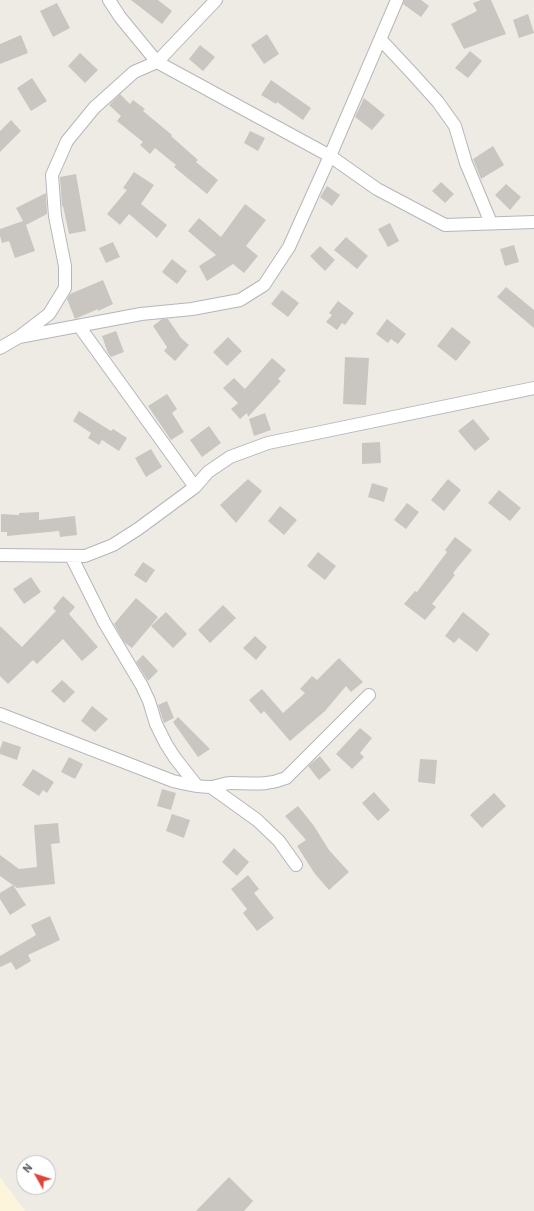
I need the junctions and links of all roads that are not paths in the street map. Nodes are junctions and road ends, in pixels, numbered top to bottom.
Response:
1 (109, 0) edge
2 (216, 0) edge
3 (397, 0) edge
4 (380, 40) junction
5 (157, 62) junction
6 (330, 156) junction
7 (534, 222) edge
8 (491, 223) junction
9 (79, 326) junction
10 (19, 337) junction
11 (0, 348) edge
12 (534, 388) edge
13 (195, 487) junction
14 (0, 555) edge
15 (71, 556) junction
16 (369, 695) dead end
17 (0, 714) edge
18 (198, 786) junction
19 (212, 787) junction
20 (296, 865) dead end

1 - 5 street
2 - 5 street
3 - 4 street
4 - 6 street
4 - 8 street
5 - 6 street
5 - 10 street
6 - 8 street
6 - 9 street
7 - 8 street
9 - 10 street
9 - 13 street
10 - 11 street
12 - 13 street
13 - 15 street
14 - 15 street
15 - 18 street
16 - 19 street
17 - 18 street
18 - 19 street
19 - 20 street

